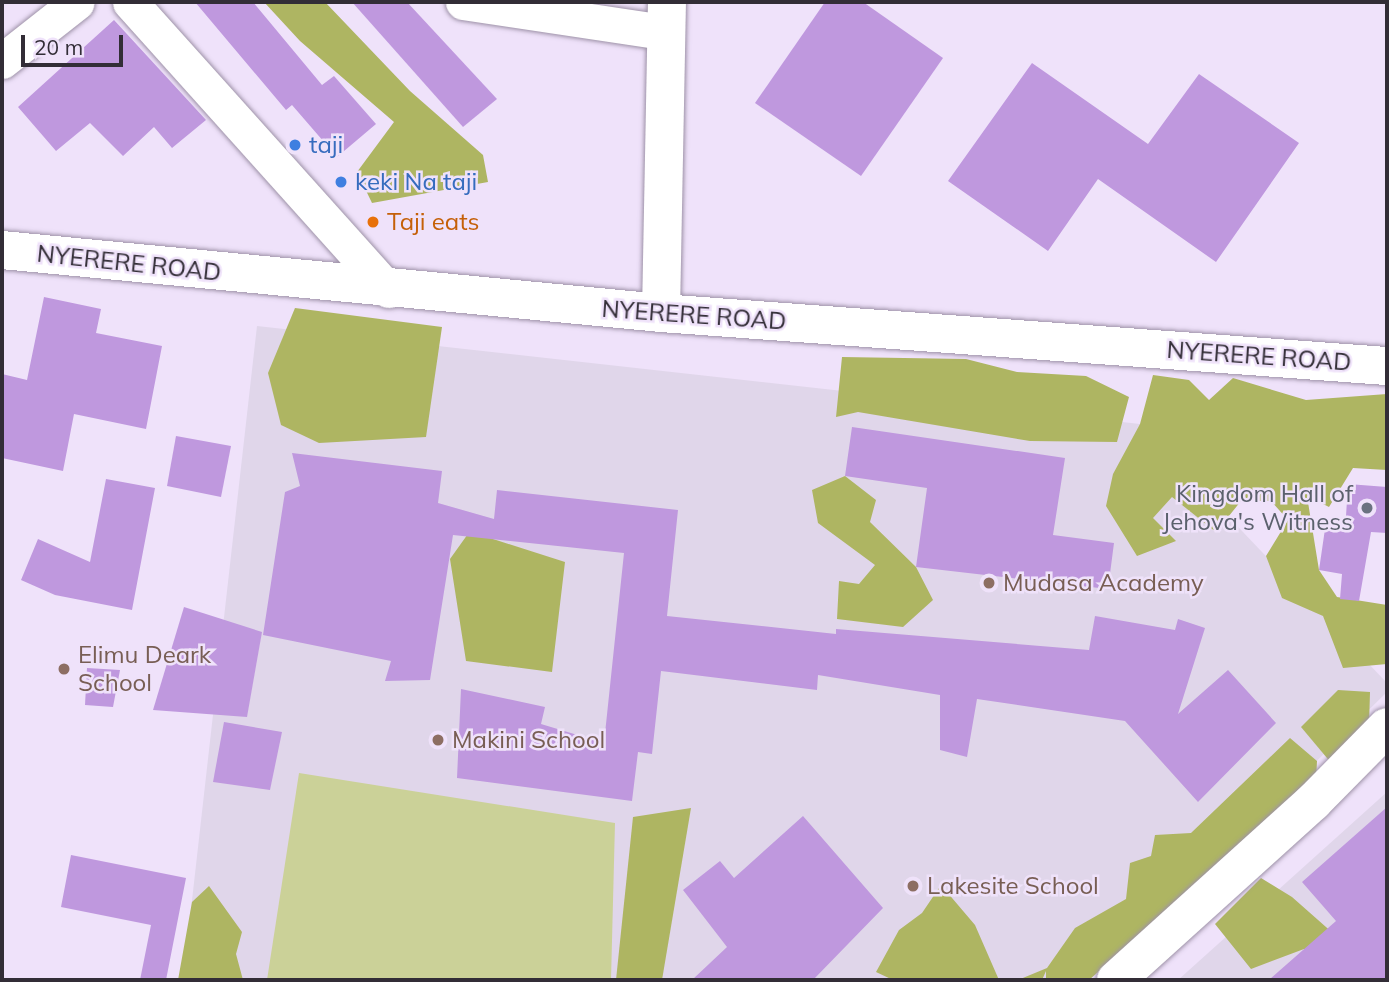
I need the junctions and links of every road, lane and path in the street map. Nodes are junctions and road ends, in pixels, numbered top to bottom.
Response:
1 (77, 2) edge
2 (130, 2) edge
3 (463, 2) edge
4 (665, 17) edge
5 (2, 61) edge
6 (2, 250) edge
7 (387, 290) junction
8 (661, 313) junction
9 (1387, 366) edge
10 (1387, 727) edge
11 (1116, 980) edge

1 - 5 street
2 - 7 street
3 - 4 street
4 - 8 main road
6 - 7 main road, NYERERE ROAD
7 - 8 main road, NYERERE ROAD
8 - 9 main road, NYERERE ROAD
10 - 11 main road

